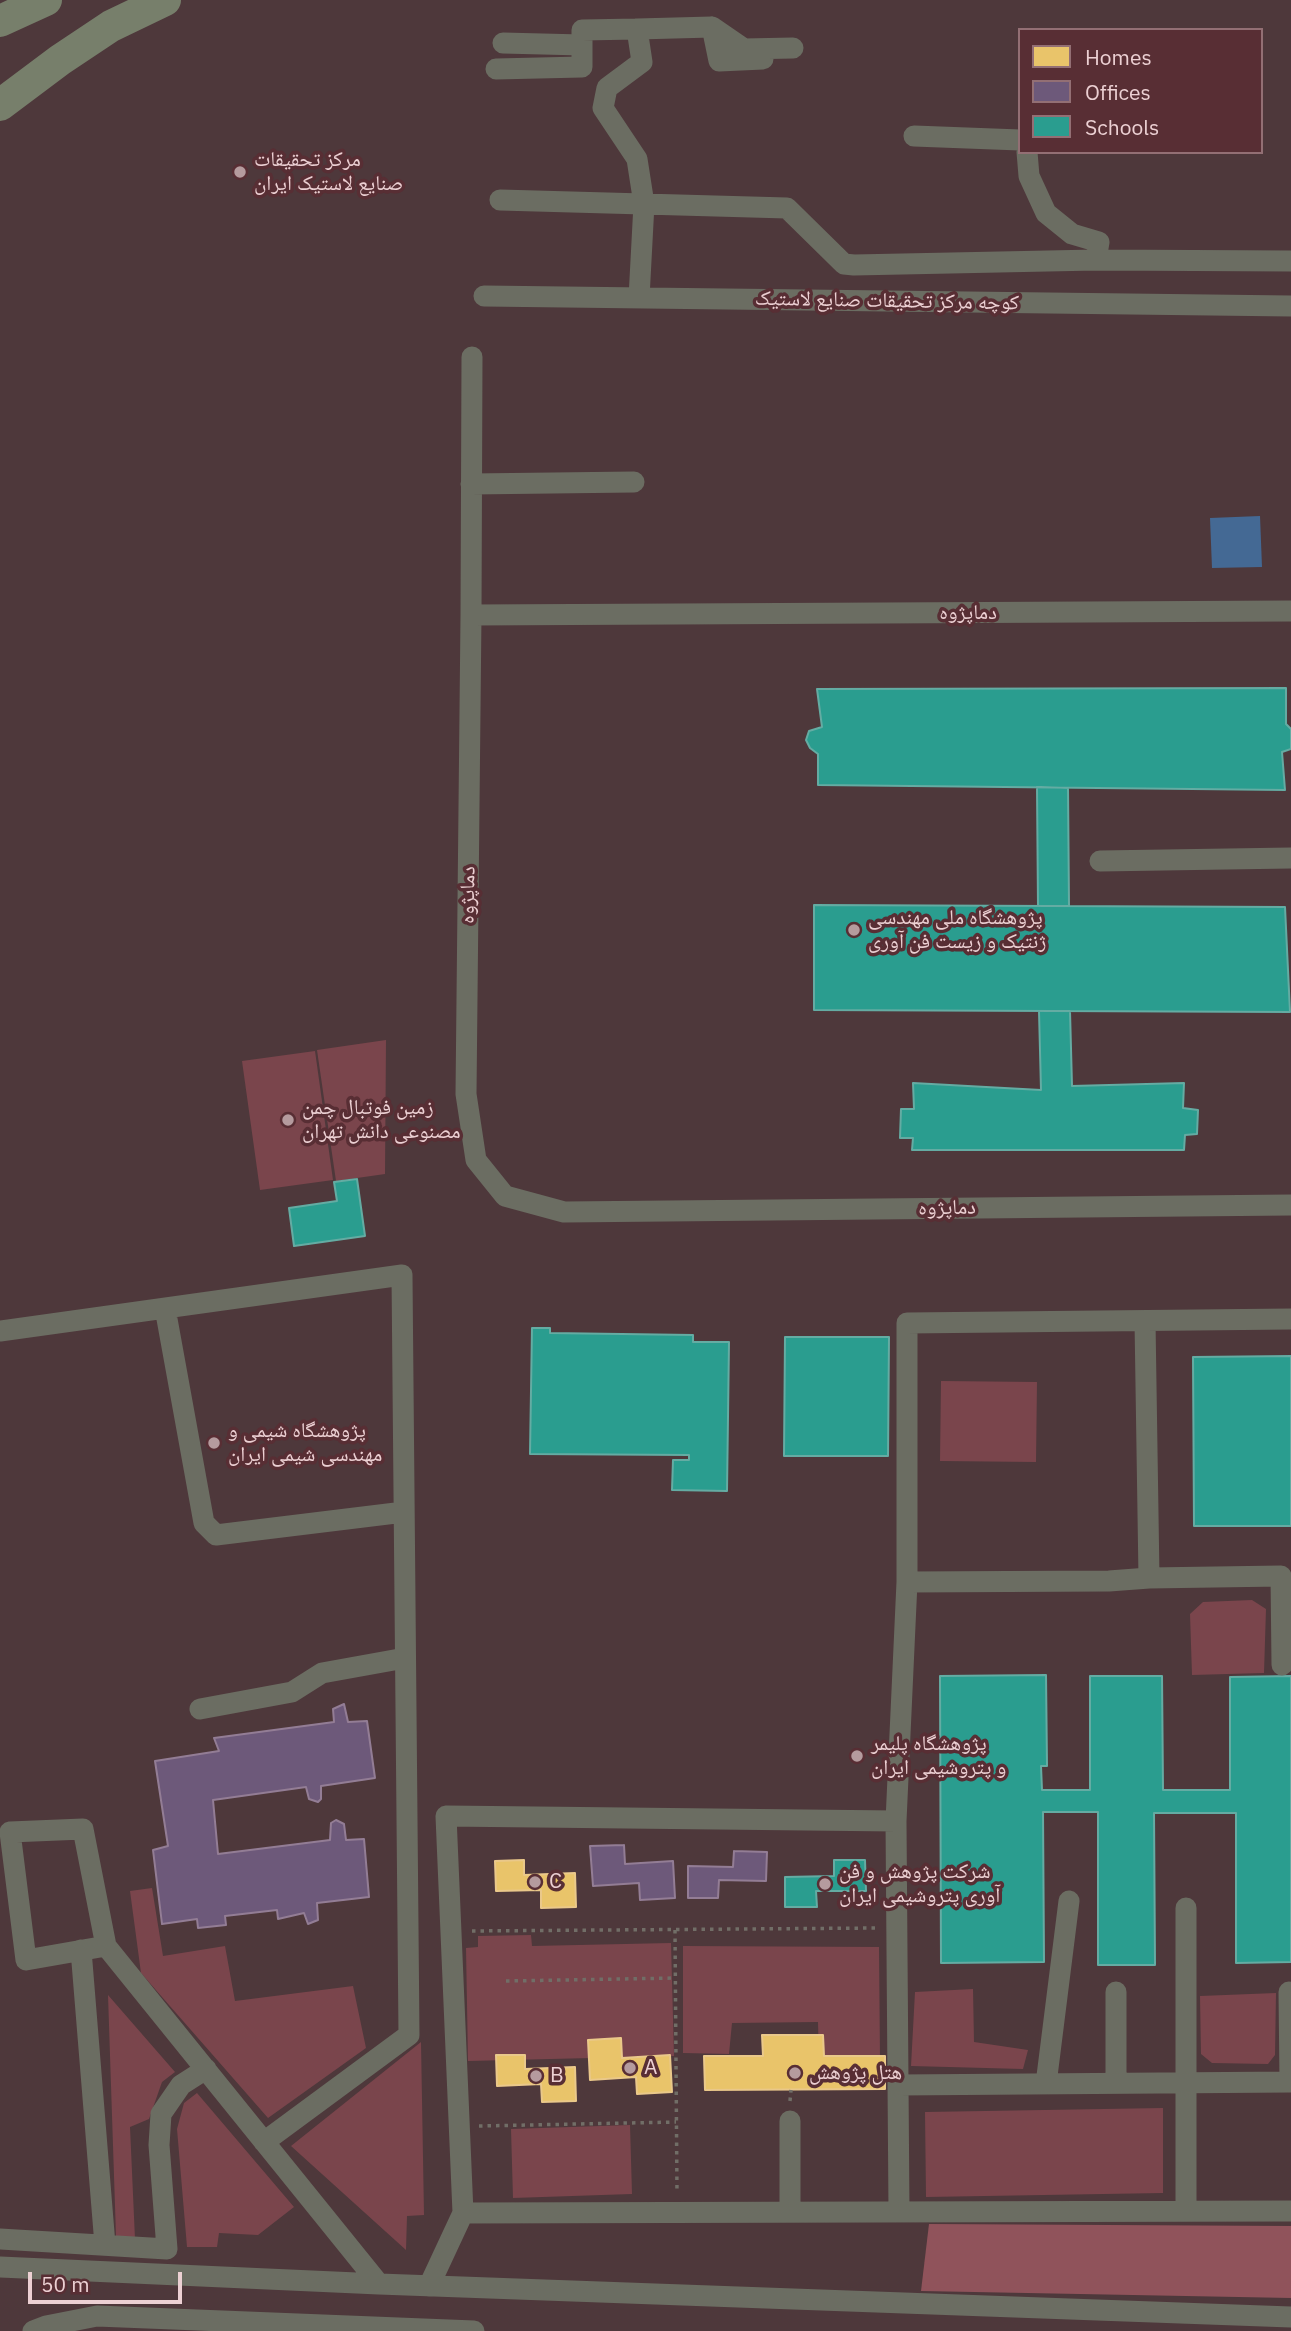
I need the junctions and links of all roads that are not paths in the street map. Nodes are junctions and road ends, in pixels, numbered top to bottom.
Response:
1 (46, 0) edge
2 (165, 0) edge
3 (0, 21) edge
4 (637, 29) junction
5 (503, 43) dead end
6 (582, 45) junction
7 (792, 53) dead end
8 (496, 69) dead end
9 (0, 105) edge
10 (914, 136) dead end
11 (1018, 140) edge
12 (1027, 154) edge
13 (500, 200) dead end
14 (644, 204) junction
15 (1096, 260) junction
16 (1291, 261) edge
17 (484, 296) dead end
18 (639, 298) junction
19 (1291, 306) edge
20 (472, 357) dead end
21 (634, 482) dead end
22 (471, 484) junction
23 (1291, 611) edge
24 (471, 615) junction
25 (1291, 859) edge
26 (1100, 862) dead end
27 (1291, 1205) edge
28 (165, 1308) junction
29 (1291, 1320) edge
30 (1145, 1321) junction
31 (0, 1331) edge
32 (404, 1512) junction
33 (1149, 1578) junction
34 (907, 1582) junction
35 (405, 1658) junction
36 (1282, 1665) dead end
37 (200, 1709) dead end
38 (896, 1821) junction
39 (5, 1826) edge
40 (1069, 1901) dead end
41 (1186, 1908) dead end
42 (106, 1946) junction
43 (81, 1950) junction
44 (1116, 1992) dead end
45 (1289, 1992) dead end
46 (206, 2069) junction
47 (1291, 2082) edge
48 (1116, 2083) junction
49 (1186, 2083) junction
50 (1046, 2084) junction
51 (898, 2085) junction
52 (790, 2121) dead end
53 (264, 2142) junction
54 (1185, 2211) junction
55 (1291, 2211) edge
56 (790, 2212) junction
57 (899, 2212) junction
58 (463, 2213) junction
59 (0, 2239) edge
60 (105, 2245) junction
61 (0, 2267) edge
62 (379, 2284) junction
63 (429, 2286) junction
64 (1291, 2317) edge
65 (33, 2331) edge
66 (474, 2331) edge

1 - 3 highway
2 - 9 highway
4 - 6 street
4 - 7 street
4 - 14 street
5 - 6 street
6 - 8 street
10 - 11 street
12 - 15 street
13 - 14 street
14 - 15 street
14 - 18 street
15 - 16 street
17 - 18 street, کوچه مرکز تحقیقات صنایع لاستیک
18 - 19 street, کوچه مرکز تحقیقات صنایع لاستیک
20 - 22 street
21 - 22 street
22 - 24 street
23 - 24 street, دماپژوه
24 - 27 street, دماپژوه
25 - 26 street
28 - 31 street
28 - 32 street
28 - 32 street
29 - 30 street
30 - 33 street
30 - 34 street
32 - 35 street
33 - 34 street
33 - 36 street
34 - 38 street
35 - 37 street
35 - 53 street
38 - 51 street
38 - 58 street
39 - 42 street
39 - 43 street
40 - 50 street
41 - 49 street
42 - 43 street
42 - 46 street
43 - 60 street
44 - 48 street
45 - 47 street
46 - 53 street
46 - 60 street
47 - 49 street
48 - 49 street
48 - 50 street
49 - 54 street
50 - 51 street
51 - 57 street
52 - 56 street
53 - 62 street
54 - 55 street
54 - 57 street
56 - 57 street
56 - 58 street
58 - 63 street
59 - 60 street
61 - 62 street
62 - 63 street
63 - 64 street
65 - 66 street

